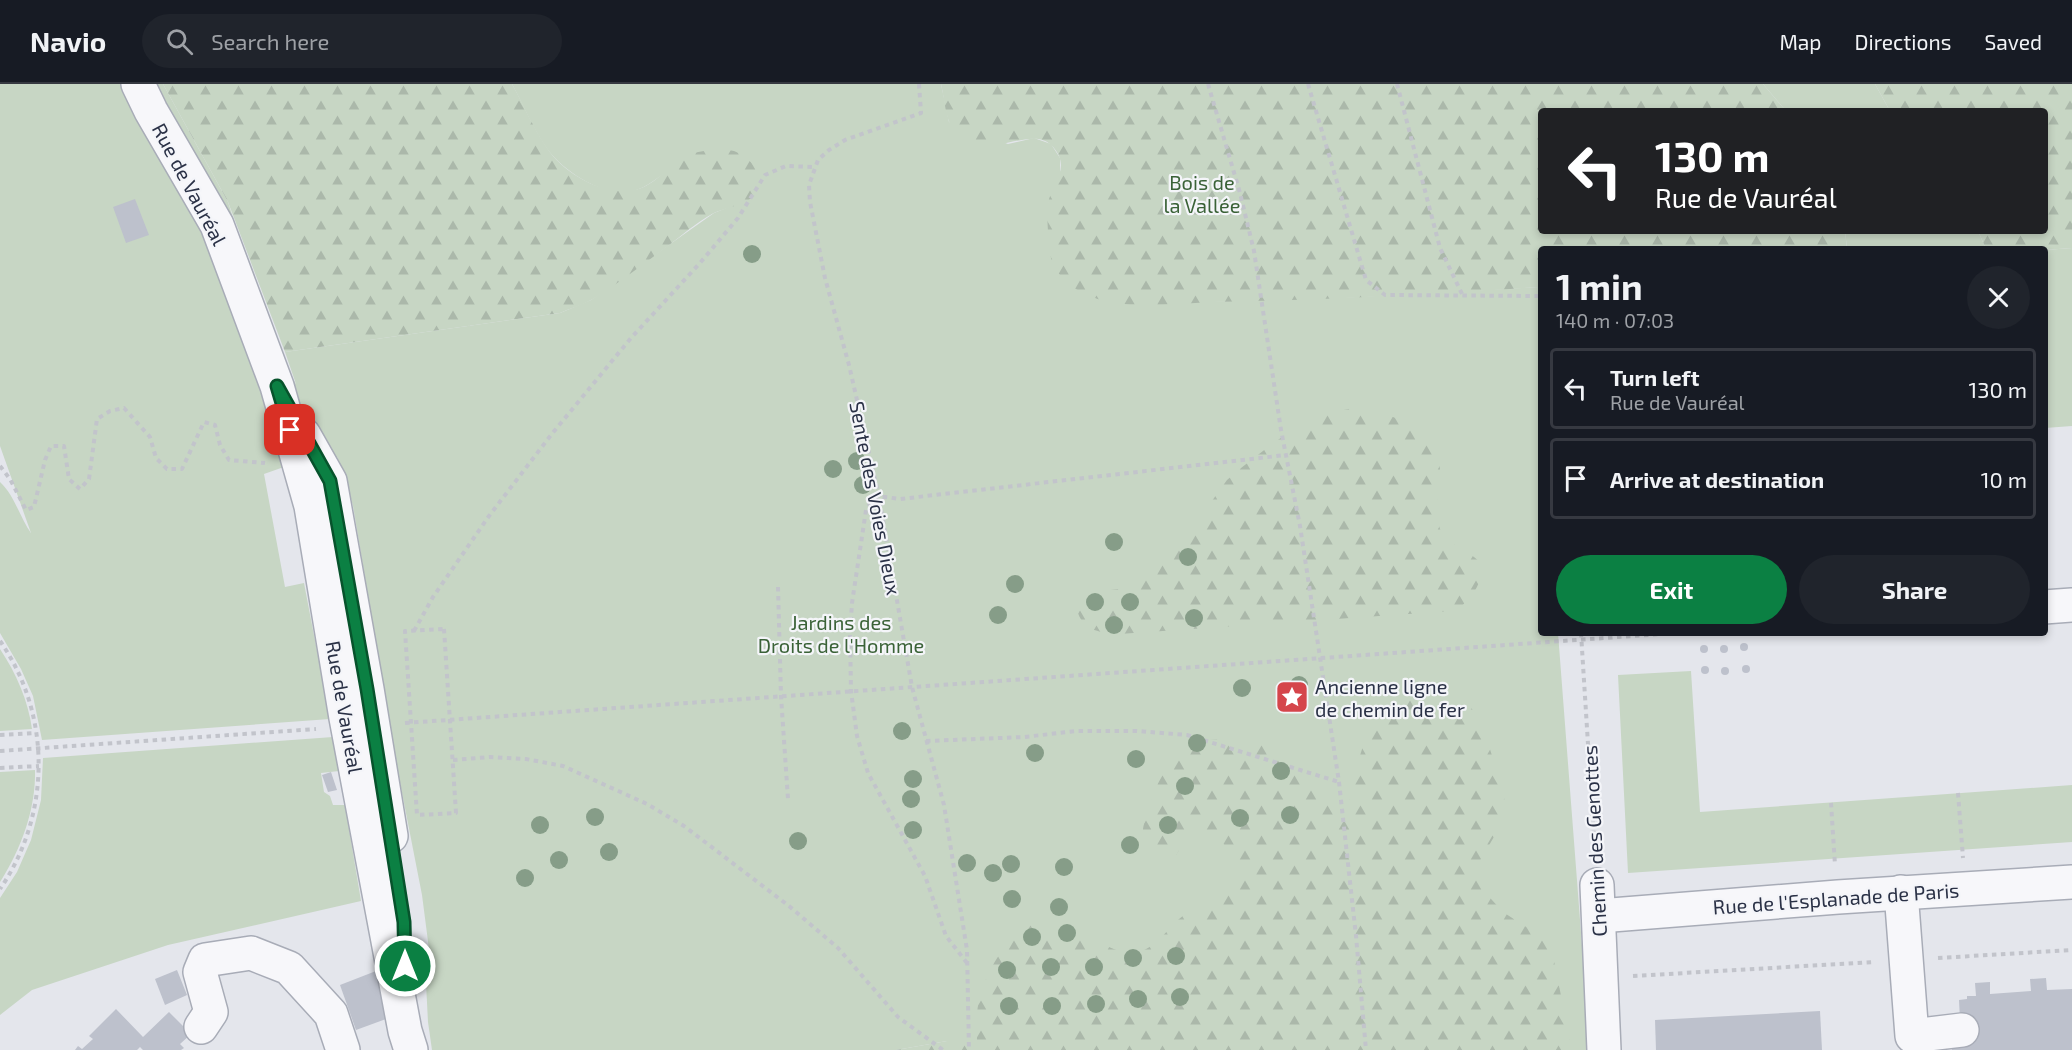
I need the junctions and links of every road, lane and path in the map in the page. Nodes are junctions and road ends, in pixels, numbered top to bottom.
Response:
1 (138, 84) edge
2 (919, 84) edge
3 (1208, 84) edge
4 (1308, 84) edge
5 (1397, 84) edge
6 (815, 167) junction
7 (1463, 296) junction
8 (1538, 296) edge
9 (277, 386) junction
10 (1286, 455) junction
11 (0, 466) edge
12 (302, 474) junction
13 (879, 497) junction
14 (777, 586) dead end
15 (2072, 605) edge
16 (2048, 607) edge
17 (414, 631) junction
18 (1581, 636) edge
19 (1635, 636) edge
20 (1582, 640) junction
21 (0, 641) edge
22 (1321, 658) junction
23 (912, 687) junction
24 (851, 691) junction
25 (781, 696) junction
26 (450, 719) junction
27 (411, 722) junction
28 (348, 727) junction
29 (36, 733) junction
30 (0, 735) edge
31 (926, 741) junction
32 (35, 749) junction
33 (0, 752) edge
34 (453, 760) junction
35 (39, 766) junction
36 (0, 768) edge
37 (1339, 782) junction
38 (1958, 793) dead end
39 (788, 798) dead end
40 (1831, 803) dead end
41 (1962, 853) dead end
42 (1835, 861) dead end
43 (2072, 882) edge
44 (0, 889) edge
45 (1901, 892) junction
46 (1598, 901) junction
47 (2072, 950) edge
48 (1906, 961) junction
49 (968, 964) junction
50 (1601, 978) junction
51 (201, 1027) dead end
52 (1962, 1030) dead end
53 (408, 1040) edge
54 (344, 1050) edge
55 (943, 1050) edge
56 (969, 1050) edge
57 (1366, 1050) edge
58 (1604, 1050) edge

1 - 9 street, Rue de Vauréal
2 - 6 path
3 - 10 path
4 - 7 path
5 - 7 path
6 - 13 path, Sente des Voies Dieux
6 - 17 path
7 - 8 path
9 - 12 street, Rue de Vauréal
9 - 53 street, Rue de Vauréal
10 - 13 path
10 - 22 path
11 - 12 path
12 - 28 street, Rue de Vauréal
13 - 23 path, Sente des Voies Dieux
13 - 24 path
14 - 25 path
15 - 16 street
17 - 26 path
17 - 27 path
18 - 20 path, Chemin des Genottes
19 - 20 path
20 - 22 path
20 - 46 path, Chemin des Genottes
21 - 29 path
22 - 23 path
22 - 37 path
23 - 24 path
23 - 31 path, Sente des Voies Dieux
24 - 25 path
24 - 49 path
25 - 26 path
25 - 39 path
26 - 27 path
26 - 34 path
27 - 34 path
28 - 32 path
28 - 53 street, Rue de Vauréal
29 - 30 path
29 - 32 path
31 - 37 path
31 - 49 path, Sente des Voies Dieux
32 - 33 path
32 - 35 path
34 - 55 path
35 - 36 path
35 - 44 path
37 - 57 path
38 - 41 path
40 - 42 path
43 - 45 street, Rue de l'Esplanade de Paris
45 - 46 street, Rue de l'Esplanade de Paris
45 - 48 street
46 - 50 street, Chemin des Genottes
47 - 48 path
48 - 50 path
48 - 52 street
49 - 56 path, Sente des Voies Dieux
50 - 58 street, Chemin des Genottes
51 - 54 street

